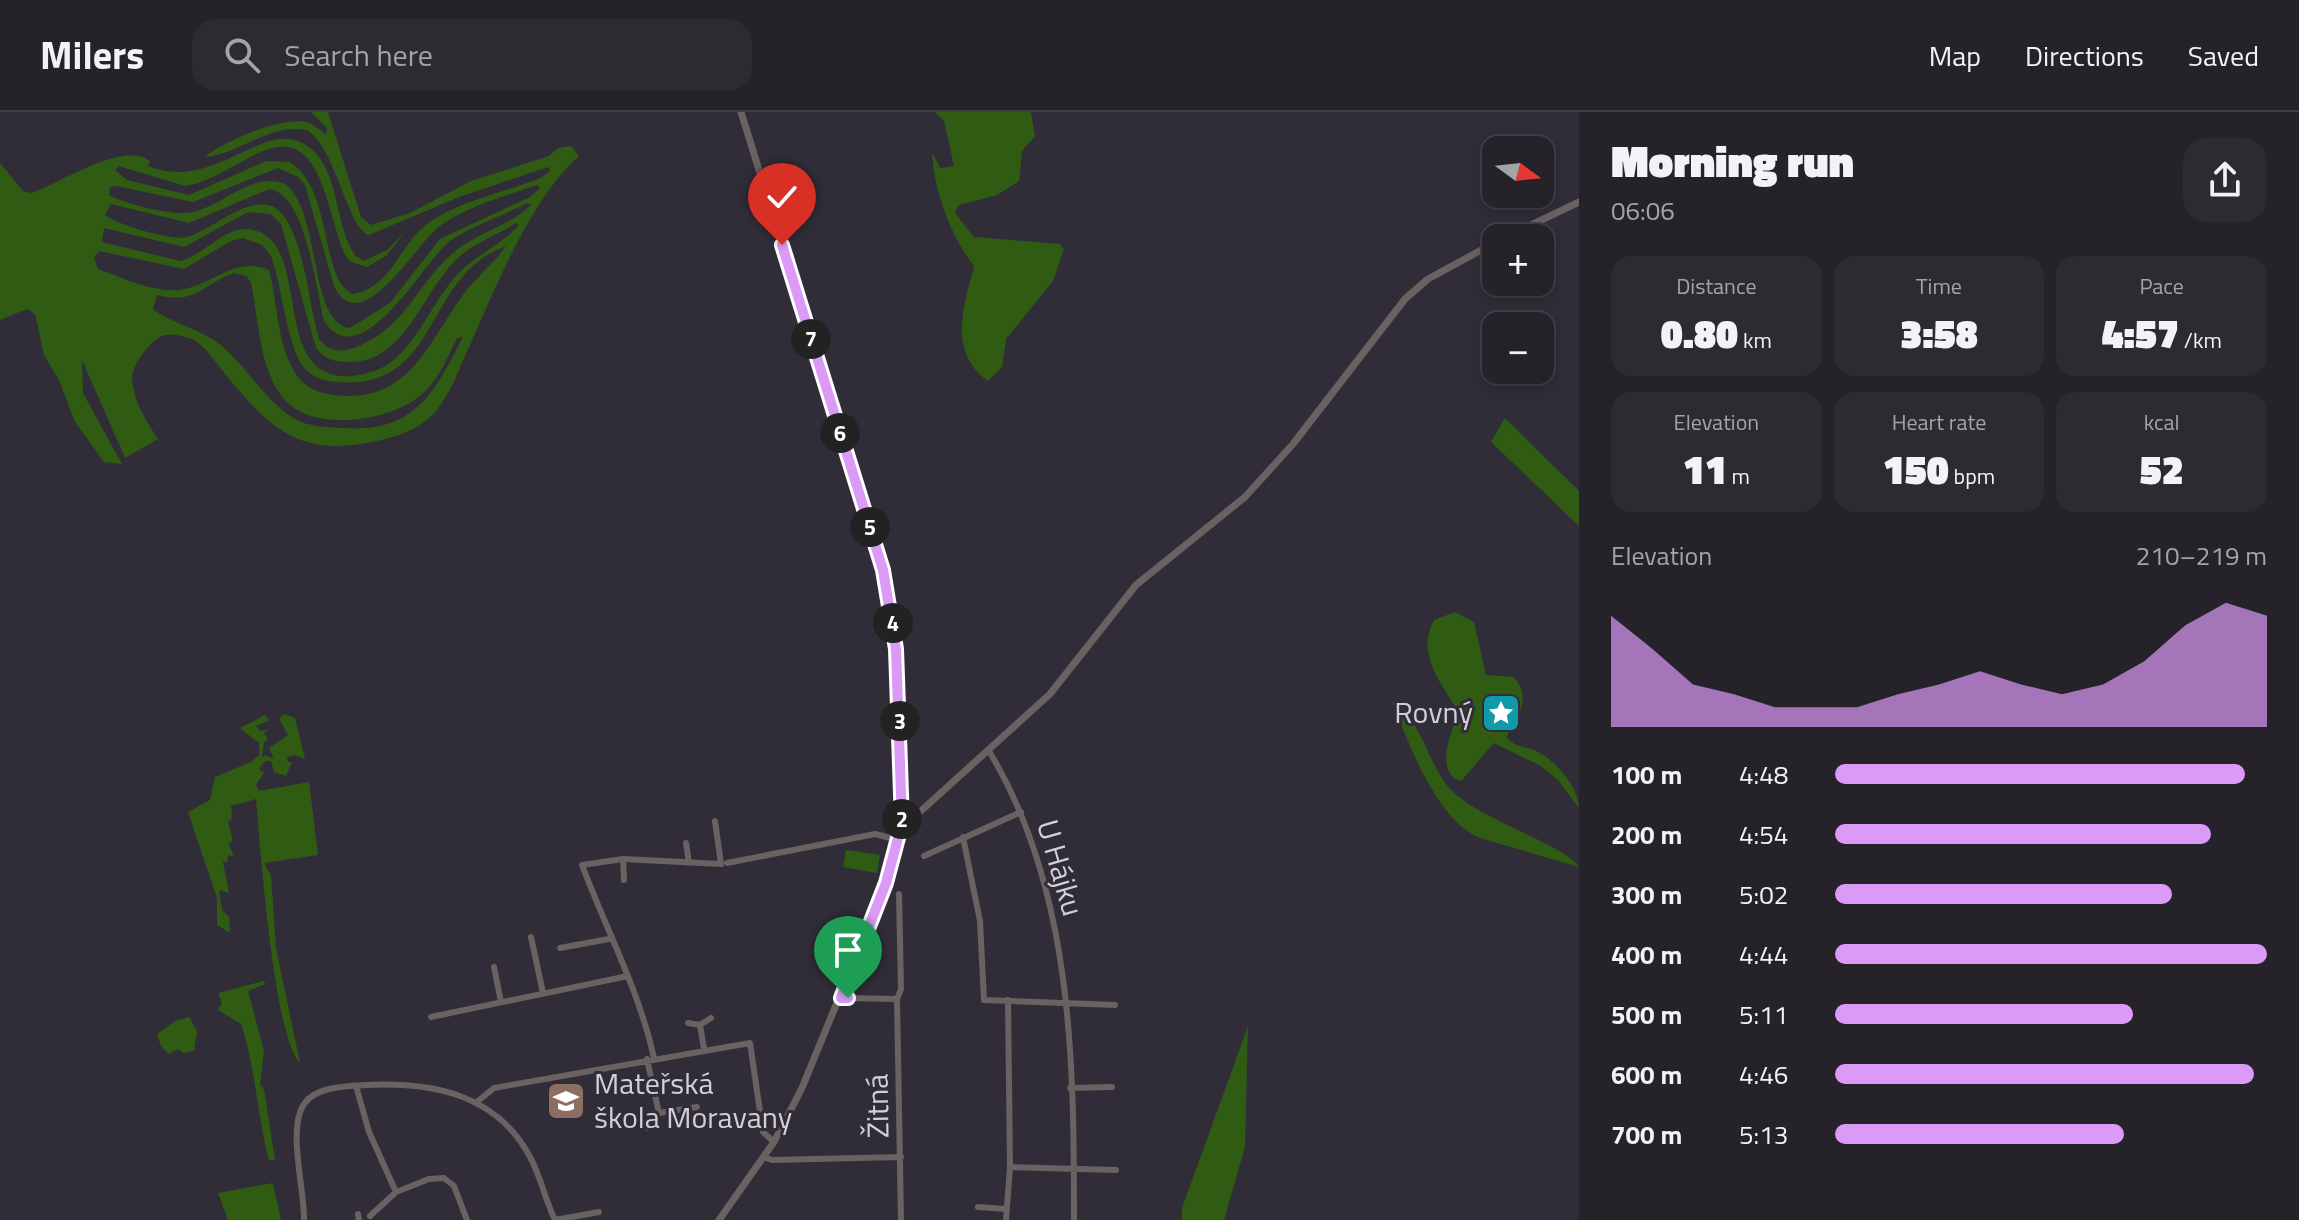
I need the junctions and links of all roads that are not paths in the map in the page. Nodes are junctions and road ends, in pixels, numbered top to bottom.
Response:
1 (741, 112) edge
2 (1579, 202) edge
3 (1533, 224) edge
4 (1482, 250) edge
5 (989, 751) junction
6 (1021, 812) junction
7 (715, 821) dead end
8 (902, 823) junction
9 (963, 837) junction
10 (898, 840) junction
11 (686, 843) dead end
12 (924, 856) dead end
13 (623, 859) junction
14 (689, 863) junction
15 (727, 863) dead end
16 (624, 880) dead end
17 (899, 894) dead end
18 (531, 937) dead end
19 (609, 939) junction
20 (560, 948) dead end
21 (494, 967) dead end
22 (628, 976) junction
23 (543, 993) junction
24 (841, 998) junction
25 (897, 999) junction
26 (1008, 1000) junction
27 (501, 1002) junction
28 (1065, 1004) junction
29 (1115, 1005) dead end
30 (431, 1017) dead end
31 (711, 1018) dead end
32 (688, 1023) dead end
33 (700, 1025) junction
34 (704, 1049) junction
35 (650, 1058) junction
36 (356, 1086) junction
37 (1112, 1087) dead end
38 (1070, 1088) junction
39 (478, 1101) junction
40 (697, 1107) dead end
41 (659, 1113) junction
42 (648, 1128) dead end
43 (774, 1142) junction
44 (764, 1157) junction
45 (901, 1157) junction
46 (1010, 1167) junction
47 (1074, 1170) junction
48 (1116, 1170) dead end
49 (396, 1192) junction
50 (978, 1207) dead end
51 (1006, 1209) junction
52 (599, 1212) dead end
53 (370, 1216) dead end
54 (723, 1219) edge
55 (304, 1220) edge
56 (467, 1220) edge
57 (555, 1220) edge
58 (901, 1220) edge
59 (1006, 1220) edge
60 (1074, 1220) edge

1 - 8 street
2 - 3 street
4 - 5 street
5 - 6 street, U Hájku
5 - 8 street
6 - 9 street
6 - 28 street, U Hájku
7 - 14 street
8 - 10 street
9 - 12 street
9 - 26 street
10 - 15 street
10 - 24 street
11 - 14 street
13 - 14 street
13 - 16 street
13 - 19 street
17 - 25 street, Žitná
18 - 23 street
19 - 20 street
19 - 22 street
21 - 27 street
22 - 23 street
22 - 35 street
23 - 27 street
24 - 25 street
24 - 43 street
25 - 45 street, Žitná
26 - 28 street
26 - 46 street
27 - 30 street
28 - 29 street
28 - 38 street, U Hájku
31 - 33 street
32 - 33 street
33 - 34 street
34 - 35 street
34 - 43 street
35 - 39 street
35 - 41 street
36 - 39 street
36 - 49 street
36 - 55 street
37 - 38 street
38 - 47 street, U Hájku
39 - 57 street
40 - 41 street
41 - 42 street
43 - 44 street
44 - 45 street
44 - 54 street
45 - 58 street, Žitná
46 - 47 street
46 - 51 street
47 - 48 street
47 - 60 street, U Hájku
49 - 53 street
49 - 56 street
50 - 51 street
51 - 59 street
52 - 57 street

